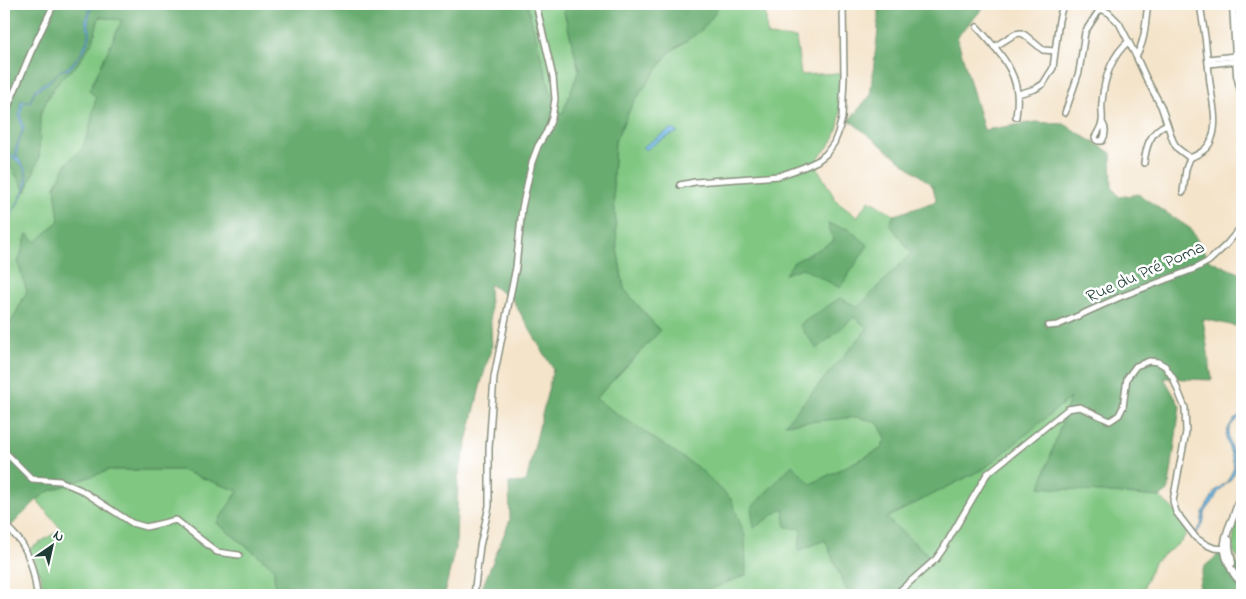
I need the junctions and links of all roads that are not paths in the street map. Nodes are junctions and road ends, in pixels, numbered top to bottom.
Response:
1 (54, 4) edge
2 (536, 4) edge
3 (844, 4) edge
4 (1063, 4) edge
5 (1091, 4) edge
6 (1148, 4) edge
7 (1200, 4) edge
8 (1233, 4) edge
9 (1100, 9) junction
10 (977, 27) dead end
11 (1242, 37) edge
12 (1234, 38) junction
13 (1129, 41) junction
14 (994, 47) junction
15 (1055, 51) junction
16 (1136, 56) junction
17 (1236, 58) junction
18 (1209, 61) junction
19 (1018, 94) junction
20 (1242, 95) edge
21 (1065, 113) dead end
22 (1016, 117) dead end
23 (1102, 122) dead end
24 (4, 124) edge
25 (1167, 124) junction
26 (1190, 158) junction
27 (1144, 163) dead end
28 (680, 185) dead end
29 (1183, 192) dead end
30 (1242, 226) edge
31 (1048, 326) dead end
32 (4, 451) edge
33 (1242, 490) edge
34 (1231, 522) junction
35 (4, 523) edge
36 (1225, 540) junction
37 (1214, 548) junction
38 (1227, 548) junction
39 (239, 555) dead end
40 (1238, 579) junction
41 (1242, 586) edge
42 (37, 595) edge
43 (474, 595) edge
44 (895, 595) edge

1 - 24 street
2 - 43 street
3 - 28 street
4 - 15 street
5 - 9 street
6 - 16 street
7 - 18 street
8 - 12 street
9 - 13 street
9 - 21 street
10 - 14 street
11 - 12 street
12 - 17 street
13 - 16 street
13 - 23 street
14 - 15 street
14 - 19 street
15 - 19 street
16 - 25 street
17 - 18 street
17 - 20 street
18 - 26 street
19 - 22 street
25 - 26 street
25 - 27 street
26 - 29 street
30 - 31 street, Rue du Pré Poma
32 - 39 street
33 - 34 street
34 - 36 street
34 - 38 street
35 - 42 street
36 - 37 street
36 - 38 street
37 - 38 street
37 - 44 street
38 - 40 street
38 - 40 street
40 - 41 street

